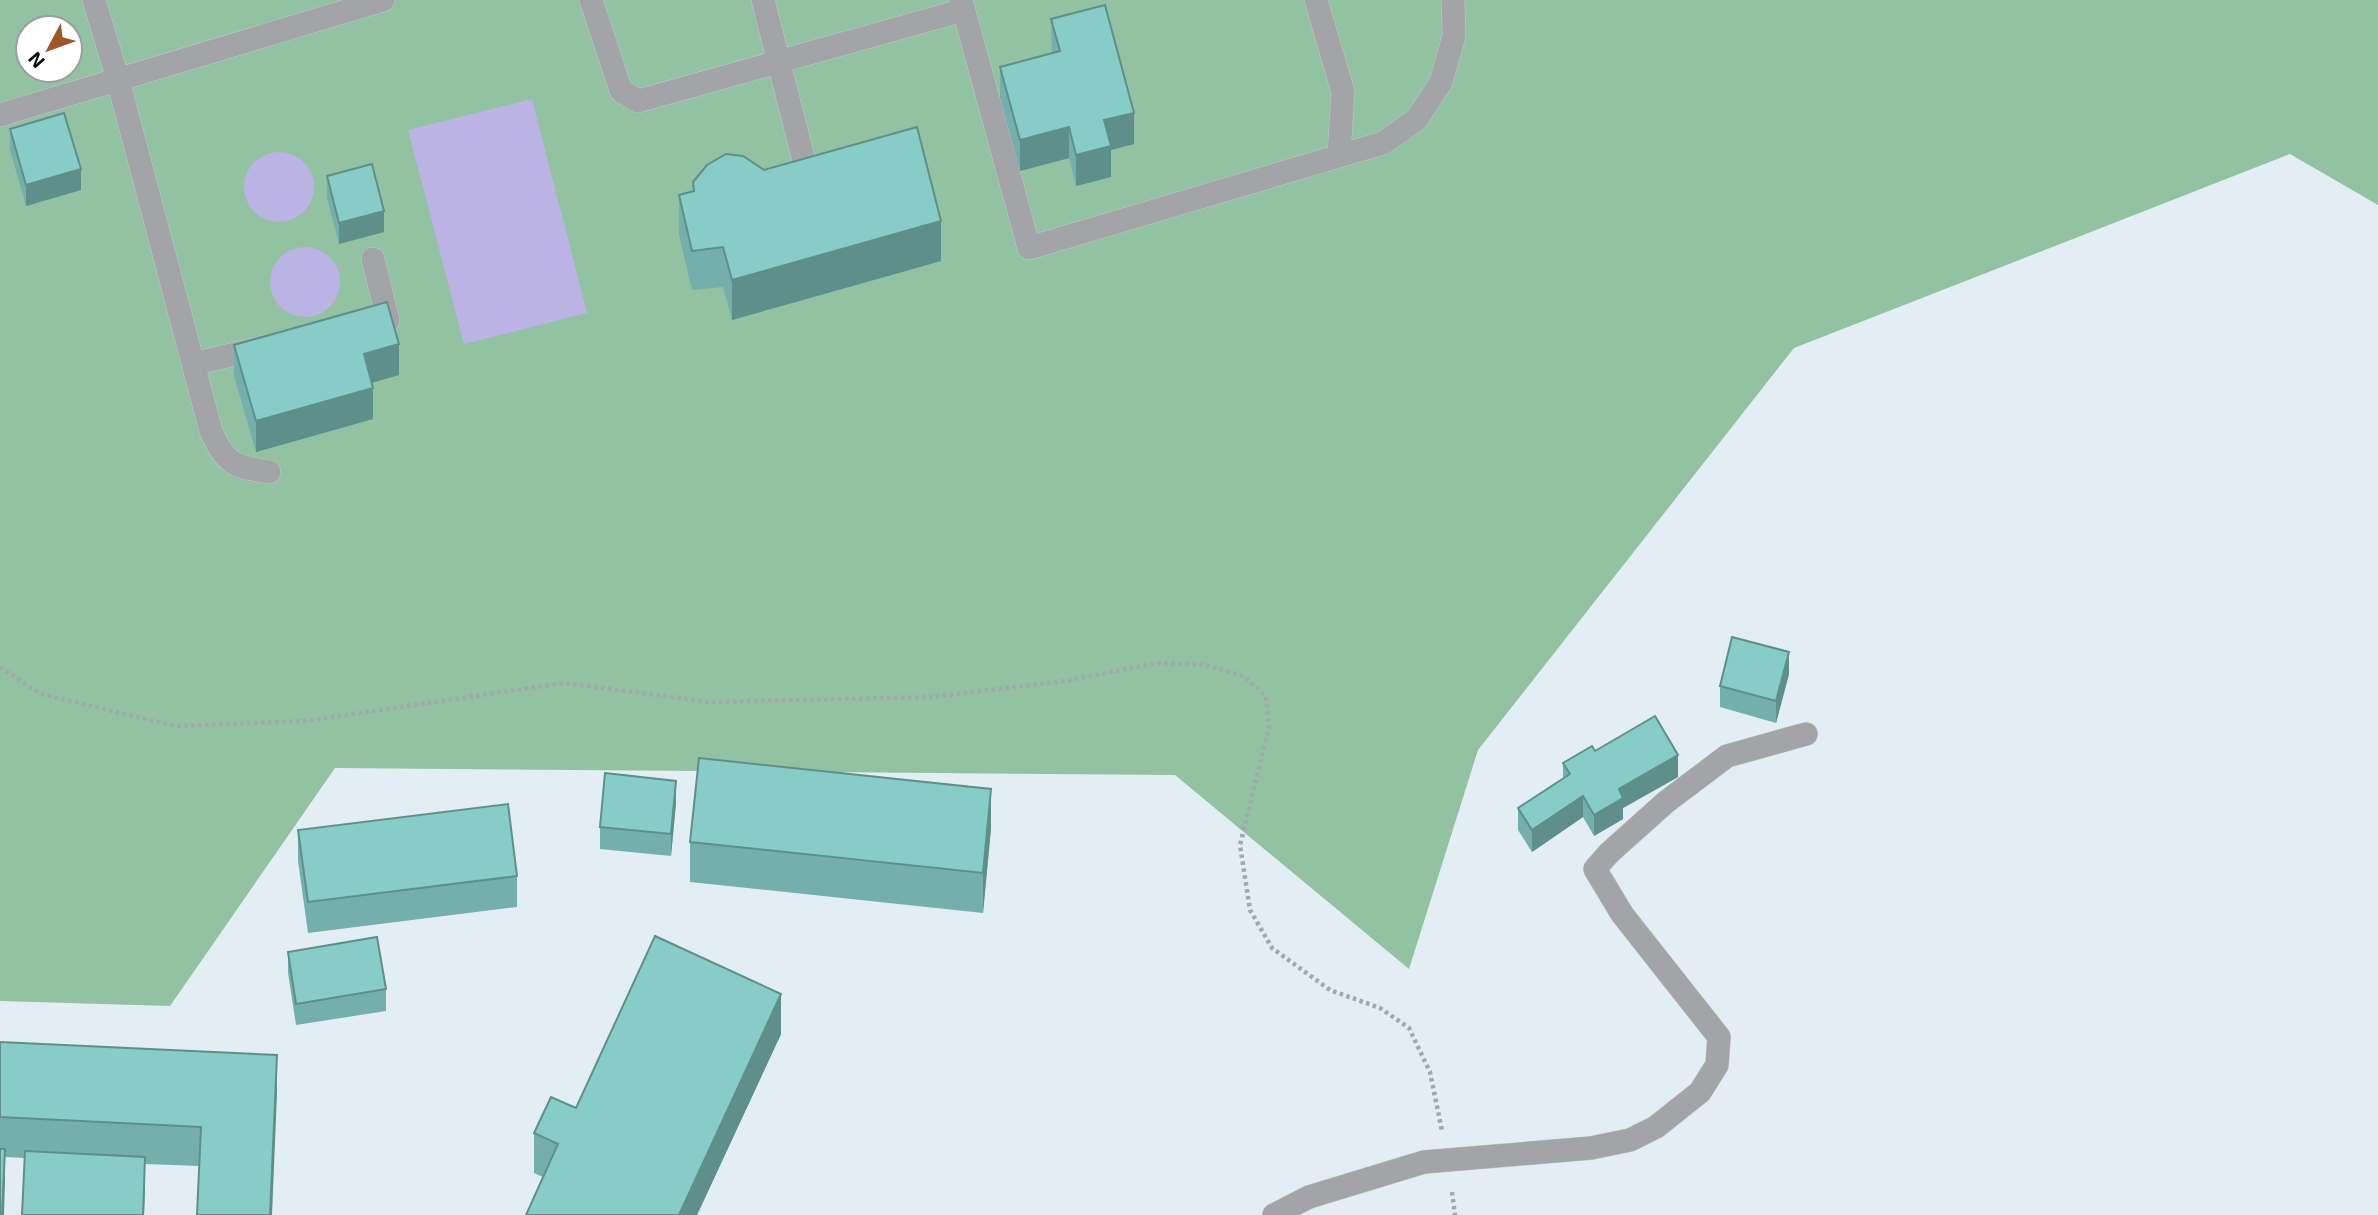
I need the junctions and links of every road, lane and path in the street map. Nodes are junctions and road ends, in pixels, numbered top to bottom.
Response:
1 (94, 0) edge
2 (383, 0) edge
3 (591, 0) edge
4 (763, 0) edge
5 (1316, 0) edge
6 (1453, 0) edge
7 (963, 5) edge
8 (779, 61) junction
9 (118, 80) junction
10 (0, 115) edge
11 (1339, 155) junction
12 (806, 169) edge
13 (373, 259) dead end
14 (349, 328) edge
15 (284, 343) edge
16 (193, 363) junction
17 (269, 472) dead end
18 (0, 667) edge
19 (1805, 734) dead end
20 (1448, 1160) junction
21 (1274, 1215) edge
22 (1455, 1215) edge

1 - 9 lane
2 - 9 lane
3 - 8 lane
4 - 8 lane
5 - 11 lane
6 - 11 lane
7 - 8 lane
7 - 11 lane
8 - 12 lane
9 - 10 lane
9 - 16 lane
13 - 14 lane
15 - 16 lane
16 - 17 lane
18 - 20 path
19 - 20 lane
20 - 21 lane
20 - 22 path

